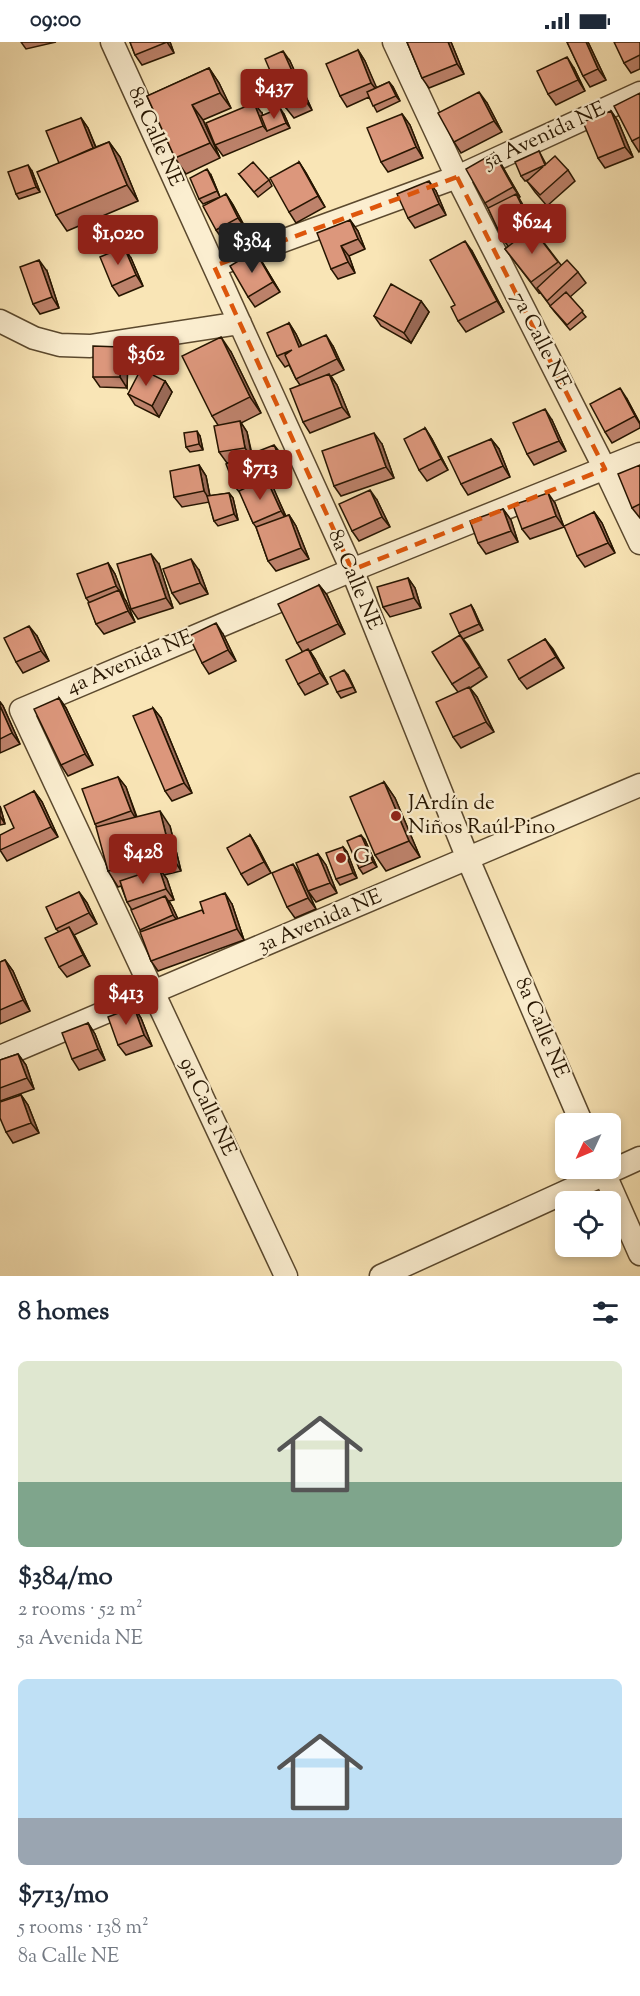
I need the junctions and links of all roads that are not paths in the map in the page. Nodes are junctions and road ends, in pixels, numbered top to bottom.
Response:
1 (112, 42) edge
2 (394, 42) edge
3 (640, 93) edge
4 (457, 177) junction
5 (214, 266) junction
6 (0, 321) edge
7 (240, 323) junction
8 (640, 454) edge
9 (605, 469) junction
10 (640, 543) edge
11 (352, 570) junction
12 (21, 710) joint
13 (640, 785) edge
14 (468, 859) junction
15 (153, 993) junction
16 (0, 1057) edge
17 (577, 1113) edge
18 (640, 1158) edge
19 (621, 1165) edge
20 (588, 1179) edge
21 (606, 1179) edge
22 (640, 1254) edge
23 (286, 1276) edge
24 (381, 1276) edge

1 - 5 street, 8a Calle NE
2 - 4 street, 7a Calle NE
3 - 4 street, 5a Avenida NE
4 - 5 street, 5a Avenida NE
4 - 9 street, 7a Calle NE
5 - 7 street, 8a Calle NE
6 - 7 street
7 - 11 street, 8a Calle NE
8 - 9 street, 4a Avenida NE
9 - 10 street, 7a Calle NE
9 - 11 street, 4a Avenida NE
11 - 12 street, 4a Avenida NE
11 - 14 street, 8a Calle NE
12 - 15 street, 9a Calle NE
13 - 14 street, 3a Avenida NE
14 - 15 street, 3a Avenida NE
14 - 17 street, 8a Calle NE
15 - 16 street, 3a Avenida NE
15 - 23 street, 9a Calle NE
18 - 19 street
20 - 24 street
21 - 22 street

